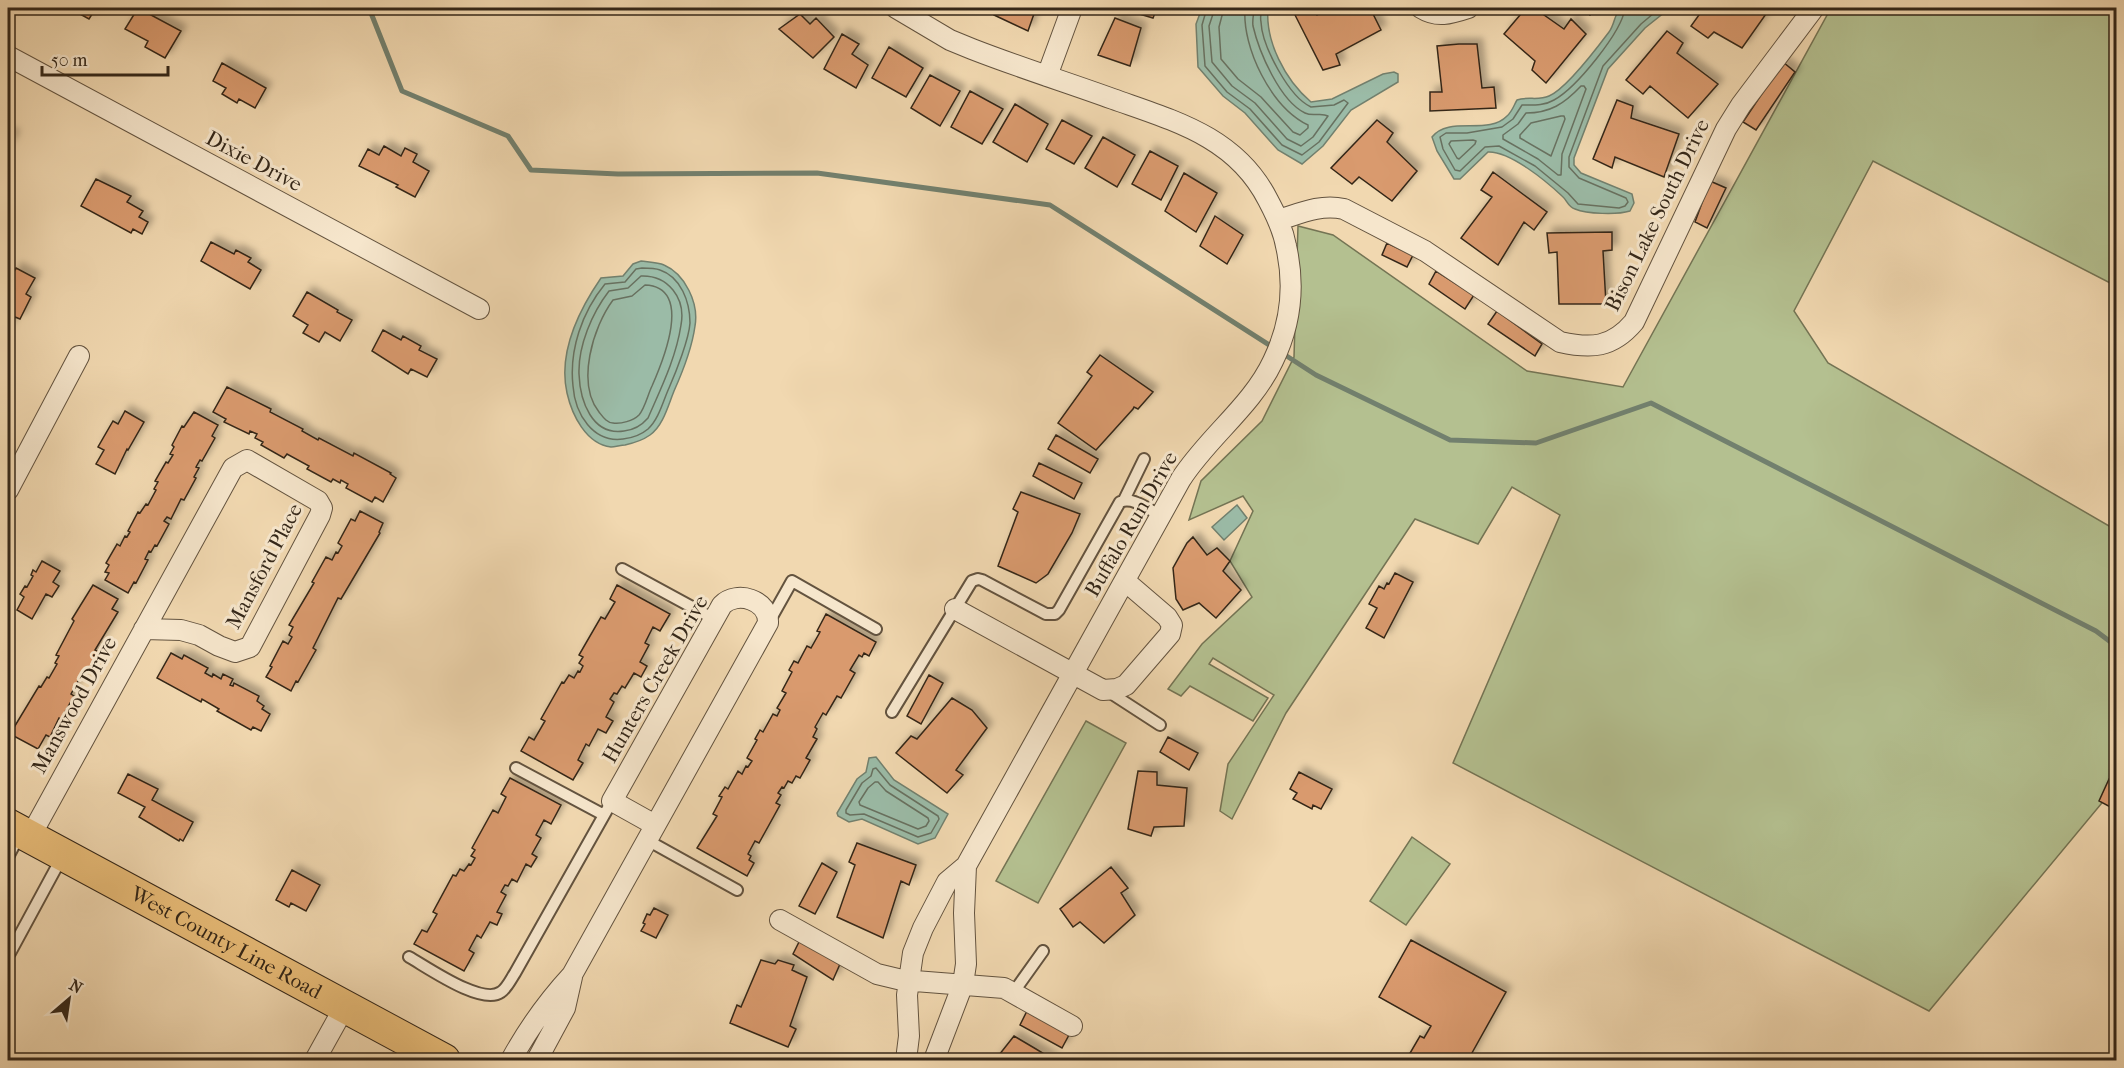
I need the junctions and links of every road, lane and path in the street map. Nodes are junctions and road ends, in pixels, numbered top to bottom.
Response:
1 (896, 8) edge
2 (1072, 8) edge
3 (1421, 8) edge
4 (1468, 8) edge
5 (1814, 8) edge
6 (8, 56) edge
7 (1047, 76) junction
8 (1279, 220) junction
9 (479, 309) dead end
10 (79, 356) dead end
11 (1144, 459) dead end
12 (8, 490) edge
13 (1124, 500) junction
14 (1161, 516) junction
15 (622, 569) dead end
16 (1125, 581) junction
17 (955, 609) junction
18 (714, 619) junction
19 (768, 623) junction
20 (144, 629) junction
21 (876, 629) dead end
22 (1073, 675) junction
23 (1106, 690) junction
24 (892, 712) dead end
25 (1161, 726) dead end
26 (516, 768) dead end
27 (608, 808) junction
28 (651, 833) junction
29 (16, 838) edge
30 (63, 855) junction
31 (966, 866) junction
32 (737, 890) dead end
33 (780, 920) dead end
34 (1043, 951) dead end
35 (8, 953) edge
36 (409, 957) dead end
37 (572, 975) junction
38 (908, 980) junction
39 (963, 984) junction
40 (1013, 993) junction
41 (345, 1006) junction
42 (1072, 1026) dead end
43 (315, 1060) edge
44 (444, 1060) edge
45 (511, 1060) edge
46 (537, 1060) edge
47 (906, 1060) edge
48 (934, 1060) edge

1 - 7 street, Buffalo Run Drive
2 - 7 street
3 - 4 street
5 - 8 street, Bison Lake South Drive
6 - 9 street, Dixie Drive
7 - 8 street, Buffalo Run Drive
8 - 14 street, Buffalo Run Drive
10 - 12 street
11 - 13 lane
13 - 14 lane
13 - 17 lane
14 - 16 street, Buffalo Run Drive
15 - 18 lane
16 - 22 street, Buffalo Run Drive
16 - 23 street
17 - 22 street
17 - 24 lane
18 - 19 street, Hunters Creek Drive
18 - 27 street, Hunters Creek Drive
19 - 21 lane
19 - 28 street
20 - 20 street, Mansford Place
20 - 29 street, Manswood Drive
22 - 23 street
22 - 31 street, Buffalo Run Drive
23 - 25 lane
26 - 27 lane
27 - 28 street
27 - 36 lane
28 - 32 lane
28 - 37 street
29 - 30 main road, West County Line Road
30 - 35 lane
30 - 41 main road, West County Line Road
31 - 38 street, Buffalo Run Drive
31 - 39 street, Buffalo Run Drive
33 - 38 street
34 - 40 lane
37 - 45 street
37 - 46 street
38 - 39 street
38 - 47 street, Buffalo Run Drive
39 - 40 street
39 - 48 street, Buffalo Run Drive
40 - 42 street
41 - 43 street
41 - 44 main road, West County Line Road

